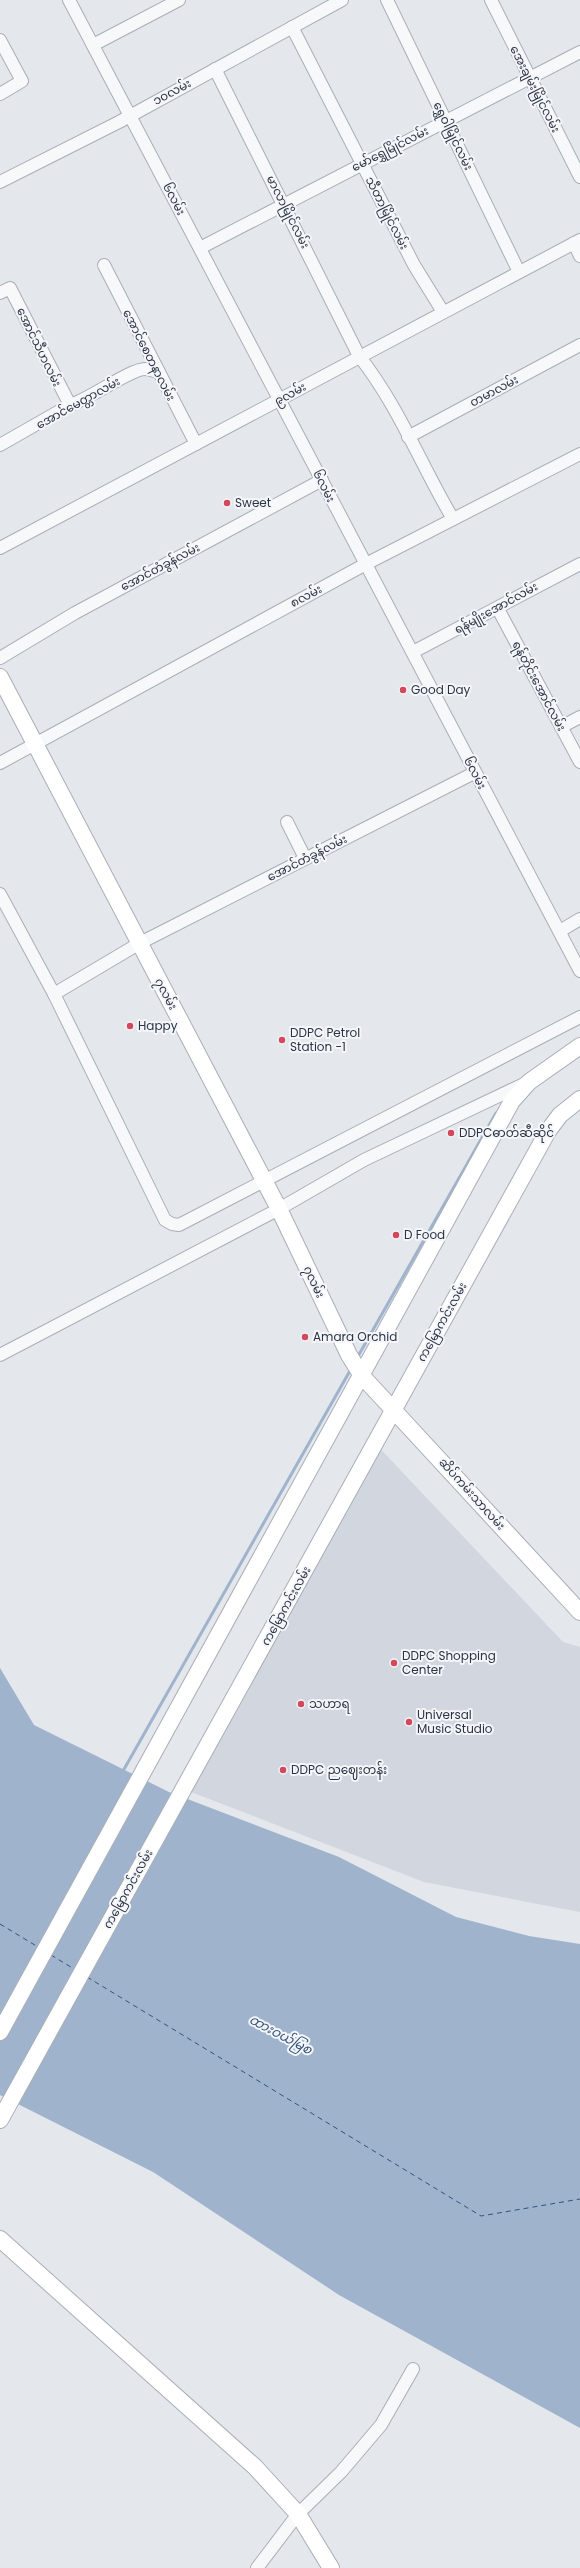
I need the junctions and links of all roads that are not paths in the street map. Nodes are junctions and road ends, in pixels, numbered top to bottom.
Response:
1 (69, 0) edge
2 (179, 0) edge
3 (342, 0) edge
4 (387, 0) edge
5 (491, 0) edge
6 (159, 5) edge
7 (292, 27) junction
8 (0, 40) edge
9 (93, 45) junction
10 (580, 52) edge
11 (215, 70) junction
12 (530, 78) junction
13 (0, 94) edge
14 (130, 115) junction
15 (446, 121) junction
16 (362, 164) junction
17 (580, 177) edge
18 (0, 182) edge
19 (284, 204) junction
20 (577, 242) edge
21 (200, 248) junction
22 (580, 256) edge
23 (104, 265) dead end
24 (519, 272) junction
25 (5, 291) edge
26 (443, 312) junction
27 (580, 345) edge
28 (359, 356) junction
29 (157, 372) junction
30 (280, 400) junction
31 (70, 405) junction
32 (408, 437) junction
33 (196, 444) junction
34 (0, 445) edge
35 (579, 456) edge
36 (322, 480) junction
37 (453, 519) junction
38 (0, 548) edge
39 (580, 564) edge
40 (364, 565) junction
41 (498, 609) junction
42 (413, 652) junction
43 (0, 658) edge
44 (0, 677) edge
45 (580, 717) edge
46 (561, 727) junction
47 (34, 743) junction
48 (580, 762) edge
49 (0, 763) edge
50 (474, 773) junction
51 (287, 822) dead end
52 (306, 858) junction
53 (0, 894) edge
54 (580, 919) edge
55 (560, 931) junction
56 (140, 943) junction
57 (580, 971) edge
58 (54, 994) junction
59 (580, 1017) edge
60 (580, 1046) edge
61 (529, 1082) junction
62 (580, 1099) edge
63 (265, 1180) junction
64 (279, 1209) junction
65 (0, 1355) edge
66 (362, 1376) junction
67 (394, 1410) junction
68 (580, 1612) edge
69 (0, 2032) edge
70 (0, 2120) edge
71 (0, 2239) edge
72 (412, 2369) dead end
73 (298, 2514) junction
74 (257, 2568) edge
75 (331, 2568) edge

1 - 9 street, ၆လမ်း
2 - 6 street
3 - 7 street, ၁၀လမ်း
4 - 15 street, ရွှေဝါမြိုင်လမ်း
5 - 12 street, အေးချမ်းမြိုင်လမ်း
6 - 9 street
7 - 11 street, ၁၀လမ်း
7 - 16 street, သီတာမြိုင်လမ်း
8 - 13 street
9 - 14 street, ၆လမ်း
10 - 12 street, မော်ရွှေမြိုင်လမ်း
11 - 14 street, ၁၀လမ်း
11 - 19 street, မာလာမြိုင်လမ်း
12 - 15 street, မော်ရွှေမြိုင်လမ်း
12 - 17 street, အေးချမ်းမြိုင်လမ်း
14 - 18 street, ၁၀လမ်း
14 - 21 street, ၆လမ်း
15 - 16 street, မော်ရွှေမြိုင်လမ်း
15 - 24 street, ရွှေဝါမြိုင်လမ်း
16 - 19 street, မော်ရွှေမြိုင်လမ်း
16 - 26 street, သီတာမြိုင်လမ်း
19 - 21 street, မော်ရွှေမြိုင်လမ်း
19 - 28 street, မာလာမြိုင်လမ်း
20 - 22 street
20 - 24 street, ၉လမ်း
21 - 30 street, ၆လမ်း
23 - 29 street, အောင်စေတနာလမ်း
24 - 26 street, ၉လမ်း
25 - 31 street, အောင်သီဟလမ်း
26 - 28 street, ၉လမ်း
27 - 32 street, တမာလမ်း
28 - 30 street, ၉လမ်း
28 - 32 street, မာလာမြိုင်လမ်း
29 - 31 street, အောင်မေတ္တာလမ်း
29 - 33 street, အောင်စေတနာလမ်း
30 - 33 street, ၉လမ်း
30 - 36 street, ၆လမ်း
31 - 34 street, အောင်မေတ္တာလမ်း
32 - 37 street, မာလာမြိုင်လမ်း
33 - 38 street, ၉လမ်း
35 - 37 street, ၈လမ်း
36 - 40 street, ၆လမ်း
36 - 43 street, အောင်တံခွန်လမ်း
37 - 40 street, ၈လမ်း
39 - 41 street, ရန်မျိုးအောင်လမ်း
40 - 42 street, ၆လမ်း
40 - 47 street, ၈လမ်း
41 - 42 street, ရန်မျိုးအောင်လမ်း
41 - 46 street, ရန်တိုင်းအောင်လမ်း
42 - 50 street, ၆လမ်း
44 - 47 main road, ၇လမ်း
45 - 46 street
46 - 48 street, ရန်တိုင်းအောင်လမ်း
47 - 49 street, ၈လမ်း
47 - 56 main road, ၇လမ်း
50 - 52 street, အောင်တံခွန်လမ်း
50 - 55 street, ၆လမ်း
51 - 52 street
52 - 56 street, အောင်တံခွန်လမ်း
53 - 58 street
54 - 55 street
55 - 57 street, ၆လမ်း
56 - 58 street, အောင်တံခွန်လမ်း
56 - 63 main road, ၇လမ်း
58 - 63 street
59 - 63 street
60 - 61 main road
61 - 64 street
61 - 66 main road
62 - 67 main road, ကမြောကင်းလမ်း
63 - 64 main road, ၇လမ်း
64 - 65 street
64 - 66 main road, ၇လမ်း
66 - 67 main road, ဆိပ်ကမ်းသာလမ်း
66 - 69 main road
67 - 68 main road, ဆိပ်ကမ်းသာလမ်း
67 - 70 main road, ကမြောကင်းလမ်း
71 - 73 main road
72 - 73 street
73 - 74 street
73 - 75 main road

